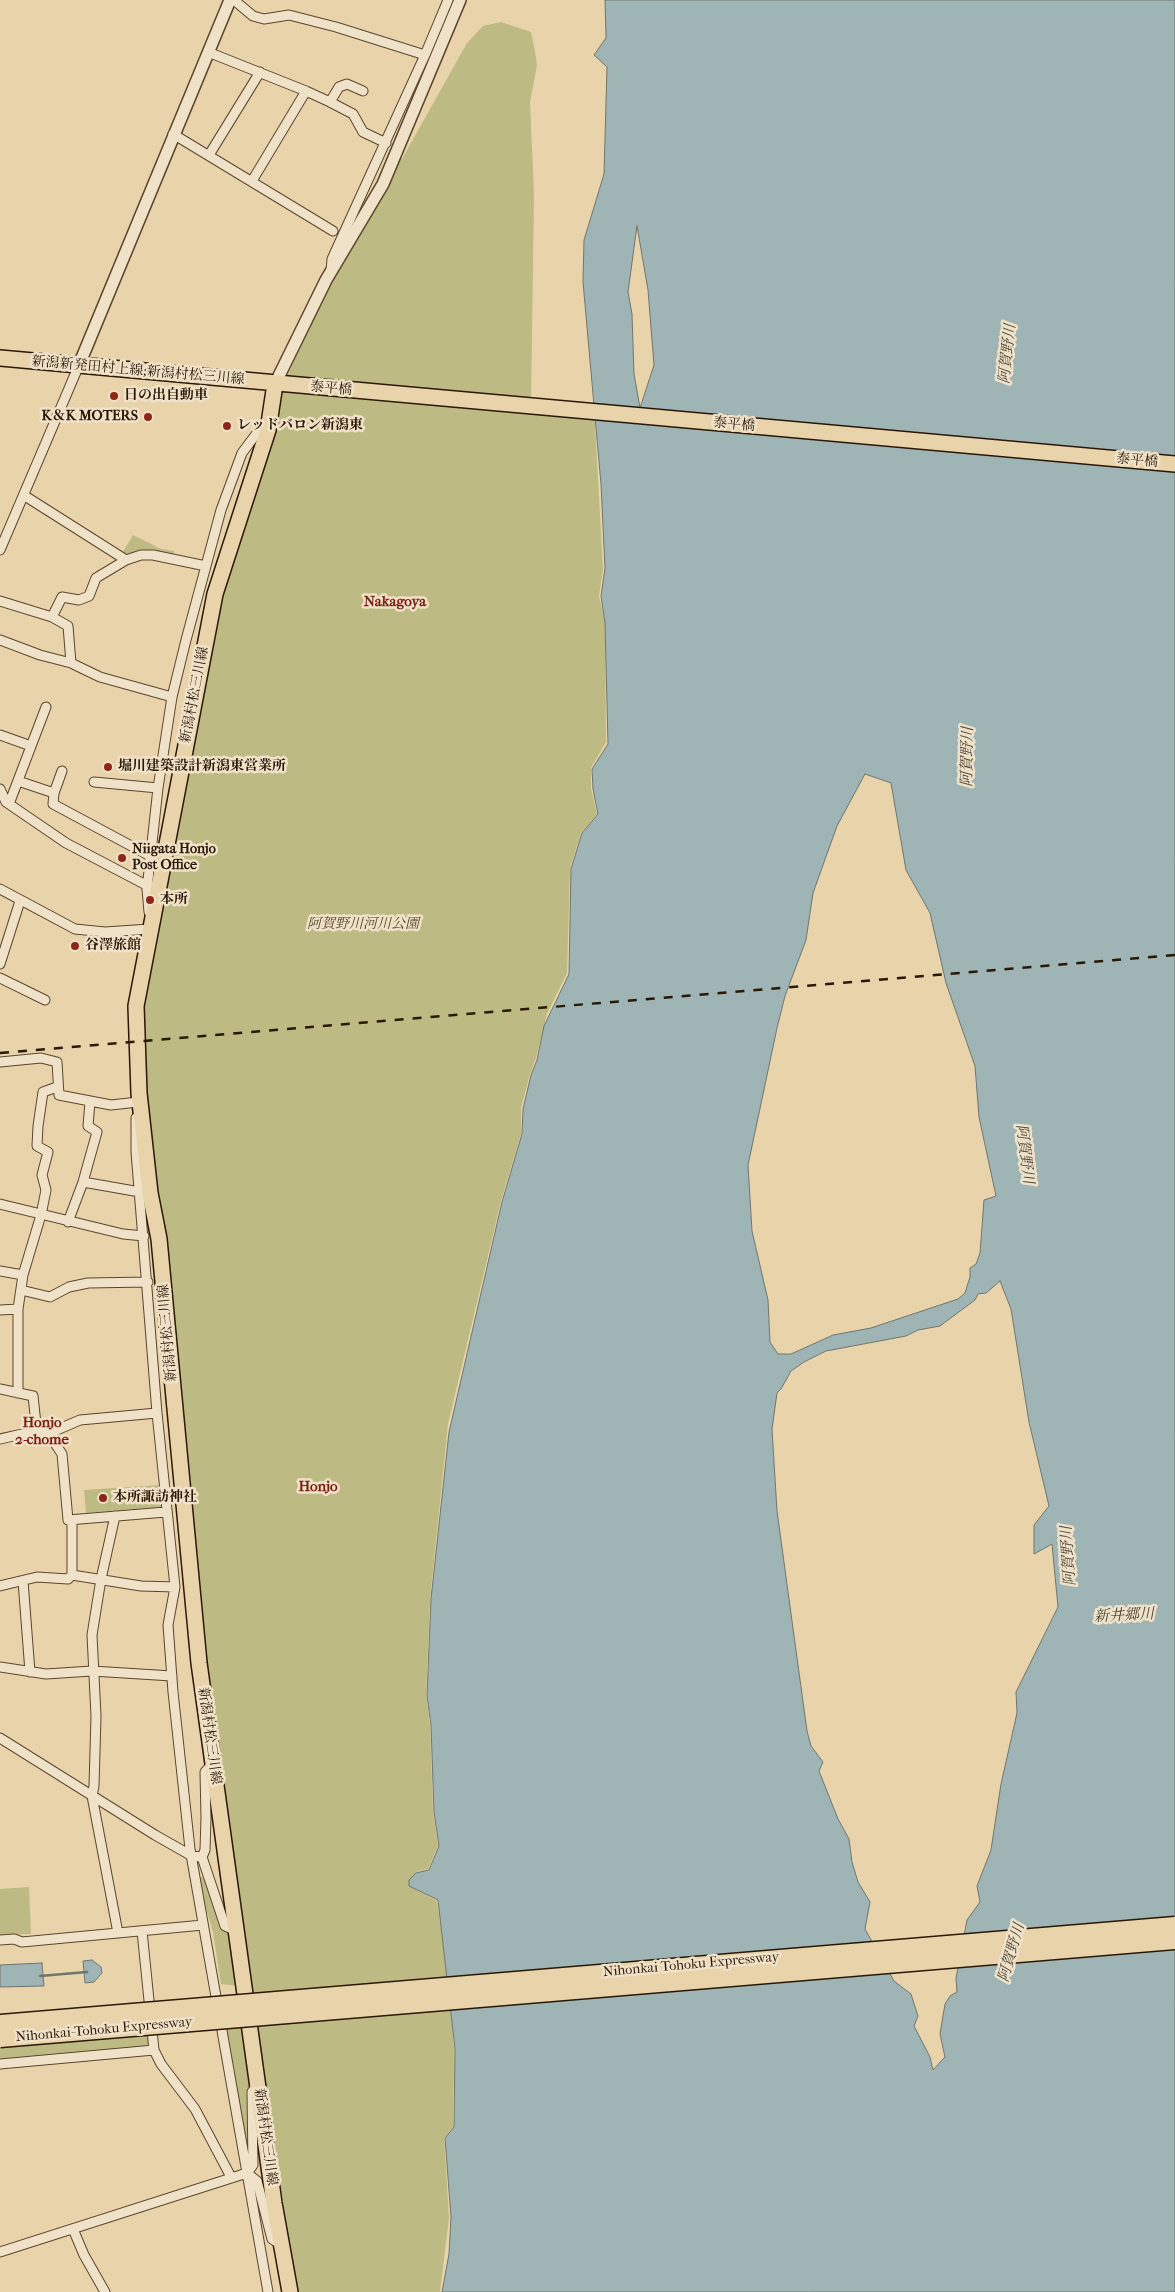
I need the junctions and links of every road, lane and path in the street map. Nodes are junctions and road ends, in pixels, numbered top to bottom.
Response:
1 (230, 0) edge
2 (234, 0) edge
3 (448, 0) edge
4 (460, 0) edge
5 (208, 52) junction
6 (425, 56) junction
7 (260, 72) junction
8 (306, 91) junction
9 (364, 91) dead end
10 (330, 102) junction
11 (173, 134) junction
12 (386, 143) junction
13 (209, 155) junction
14 (252, 181) junction
15 (333, 231) dead end
16 (331, 271) junction
17 (0, 358) edge
18 (79, 365) junction
19 (275, 384) junction
20 (293, 386) joint
21 (269, 420) junction
22 (1175, 464) edge
23 (25, 496) junction
24 (0, 550) edge
25 (126, 560) junction
26 (206, 566) junction
27 (0, 601) edge
28 (52, 617) junction
29 (0, 640) edge
30 (71, 663) junction
31 (172, 697) junction
32 (46, 708) dead end
33 (0, 735) edge
34 (32, 746) junction
35 (62, 771) dead end
36 (18, 781) junction
37 (94, 782) dead end
38 (158, 788) junction
39 (0, 789) edge
40 (54, 793) junction
41 (9, 804) junction
42 (150, 856) junction
43 (148, 886) junction
44 (0, 889) edge
45 (20, 901) junction
46 (150, 929) junction
47 (0, 964) edge
48 (0, 978) edge
49 (45, 1000) dead end
50 (0, 1062) edge
51 (57, 1086) junction
52 (138, 1097) junction
53 (90, 1102) junction
54 (83, 1182) junction
55 (140, 1192) junction
56 (0, 1204) edge
57 (41, 1215) junction
58 (68, 1222) junction
59 (144, 1236) junction
60 (0, 1271) edge
61 (23, 1275) junction
62 (148, 1282) junction
63 (21, 1290) junction
64 (18, 1309) junction
65 (0, 1310) edge
66 (0, 1389) edge
67 (18, 1393) junction
68 (157, 1413) junction
69 (52, 1432) junction
70 (37, 1433) junction
71 (0, 1439) edge
72 (166, 1512) junction
73 (115, 1516) junction
74 (72, 1520) junction
75 (72, 1575) junction
76 (101, 1579) junction
77 (23, 1581) junction
78 (0, 1586) edge
79 (176, 1587) junction
80 (0, 1668) edge
81 (92, 1670) junction
82 (30, 1672) junction
83 (172, 1676) junction
84 (0, 1738) edge
85 (213, 1763) junction
86 (92, 1796) junction
87 (192, 1856) junction
88 (202, 1857) junction
89 (203, 1925) junction
90 (1175, 1925) edge
91 (142, 1931) junction
92 (236, 1931) junction
93 (118, 1933) junction
94 (0, 1940) edge
95 (1175, 1941) edge
96 (0, 2024) edge
97 (0, 2039) edge
98 (154, 2050) junction
99 (0, 2064) edge
100 (258, 2084) junction
101 (247, 2173) junction
102 (231, 2178) junction
103 (73, 2229) junction
104 (281, 2245) junction
105 (0, 2252) edge
106 (106, 2292) edge
107 (268, 2292) edge
108 (290, 2292) edge

1 - 5 street
2 - 6 street
3 - 6 street
4 - 16 street
5 - 7 street
5 - 11 street
6 - 12 street
7 - 8 street
7 - 13 street
8 - 10 street
8 - 14 street
9 - 10 street
10 - 12 street
11 - 13 street
11 - 18 street
12 - 16 street
13 - 14 street
14 - 15 street
16 - 19 street
17 - 18 main road, 新潟新発田村上線;新潟村松三川線
18 - 19 main road, 新潟新発田村上線;新潟村松三川線
18 - 23 street
19 - 20 main road, 新潟新発田村上線;新潟村松三川線
19 - 21 main road, 新潟村松三川線
20 - 22 main road, 泰平橋
21 - 26 street
21 - 46 main road, 新潟村松三川線
23 - 24 street
23 - 25 street
25 - 26 street
25 - 28 street
26 - 31 street
27 - 28 street
28 - 30 street
29 - 30 street
30 - 31 street
31 - 38 street
32 - 34 street
33 - 34 street
34 - 36 street
35 - 40 street
36 - 40 street
36 - 41 street
37 - 38 street
38 - 42 street
39 - 41 street
40 - 42 street
41 - 43 street
42 - 43 street
43 - 46 street
44 - 45 street
45 - 46 street
45 - 47 street
46 - 52 main road, 新潟村松三川線
48 - 49 street
50 - 51 street
51 - 53 street
51 - 57 street
52 - 53 street
52 - 55 street
52 - 85 main road, 新潟村松三川線
53 - 54 street
54 - 55 street
54 - 58 street
55 - 59 street
56 - 57 street
57 - 58 street
57 - 61 street
58 - 59 street
59 - 62 street
60 - 61 street
61 - 63 street
62 - 63 street
62 - 68 street
63 - 64 street
64 - 65 street
64 - 67 street
66 - 67 street
67 - 70 street
68 - 69 street
68 - 72 street
69 - 70 street
69 - 74 street
70 - 71 street
72 - 73 street
72 - 79 street
73 - 74 street
73 - 76 street
74 - 75 street
75 - 76 street
75 - 77 street
76 - 79 street
76 - 81 street
77 - 78 street
77 - 82 street
79 - 83 street
80 - 82 street
81 - 82 street
81 - 83 street
81 - 86 street
83 - 87 street
84 - 86 street
85 - 88 street
85 - 92 main road, 新潟村松三川線
86 - 87 street
86 - 93 street
87 - 88 street
87 - 89 street
88 - 92 street
89 - 91 street
89 - 101 street
90 - 96 highway, Nihonkai Tohoku Expressway, bridge
91 - 93 street
91 - 98 street
92 - 100 main road, 新潟村松三川線
93 - 94 street
95 - 97 highway, Nihonkai Tohoku Expressway, bridge
98 - 99 street
98 - 102 street
100 - 101 street
100 - 104 main road, 新潟村松三川線
101 - 102 street
101 - 104 street
101 - 107 street
102 - 103 street
103 - 105 street
103 - 106 street
104 - 108 main road, 新潟村松三川線

